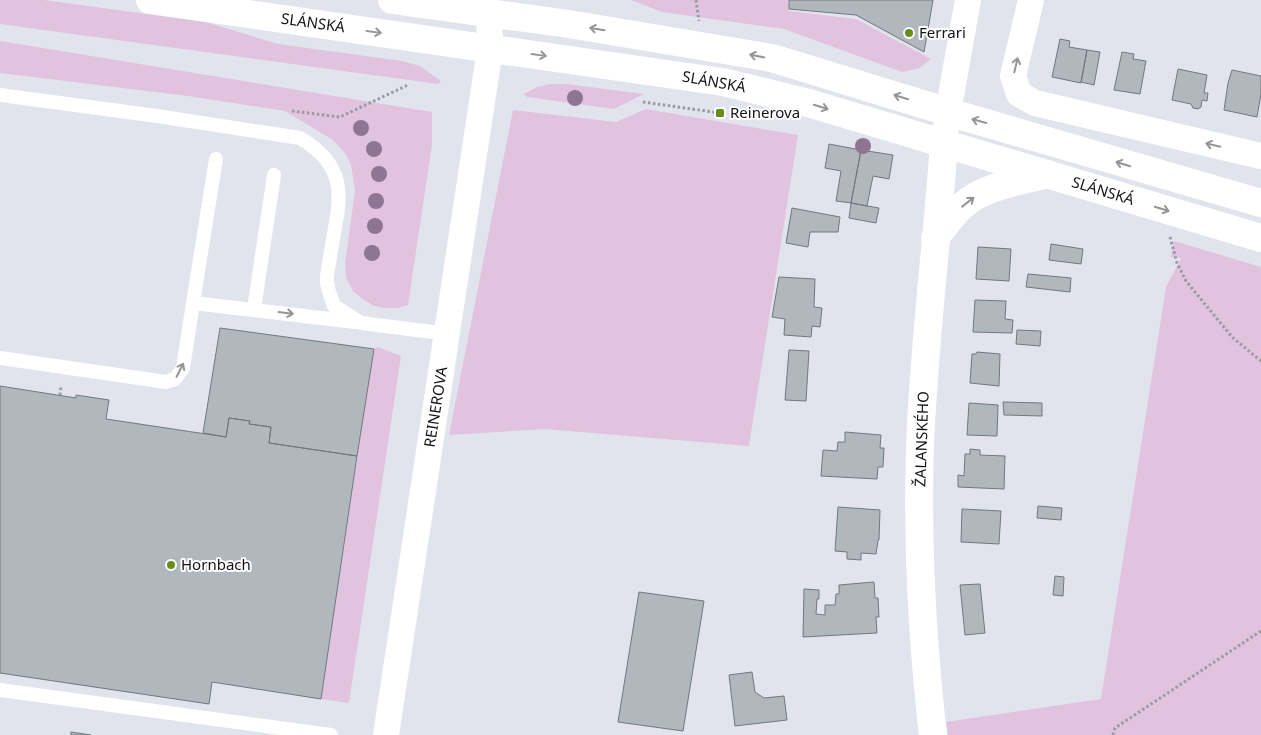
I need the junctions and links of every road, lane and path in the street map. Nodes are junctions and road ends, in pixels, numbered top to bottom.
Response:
1 (150, 0) edge
2 (392, 0) edge
3 (696, 0) edge
4 (968, 0) edge
5 (1031, 0) edge
6 (490, 6) edge
7 (699, 21) dead end
8 (490, 48) junction
9 (408, 85) dead end
10 (0, 95) edge
11 (643, 102) dead end
12 (292, 111) dead end
13 (720, 112) dead end
14 (948, 112) junction
15 (944, 143) junction
16 (1261, 156) edge
17 (216, 160) dead end
18 (1048, 174) junction
19 (274, 175) dead end
20 (1261, 203) edge
21 (1170, 235) dead end
22 (935, 238) junction
23 (1261, 238) edge
24 (193, 303) junction
25 (254, 309) junction
26 (361, 323) junction
27 (448, 334) junction
28 (0, 358) edge
29 (1261, 361) edge
30 (61, 386) dead end
31 (60, 395) dead end
32 (1261, 631) edge
33 (0, 690) edge
34 (331, 735) edge
35 (386, 735) edge
36 (933, 735) edge
37 (1113, 735) edge

1 -> 8 main road, SLÁNSKÁ
2 - 6 main road
3 - 7 path
4 - 14 street
16 -> 5 street
6 - 8 street, REINEROVA
14 -> 6 main road
8 -> 15 main road, SLÁNSKÁ
8 - 27 street, REINEROVA
9 - 12 path
10 - 26 lane
11 - 13 path
14 - 15 street
20 -> 14 main road
15 - 18 main road, SLÁNSKÁ
15 - 22 main road, ŽALANSKÉHO
17 - 24 lane
22 -> 18 main road
18 -> 23 main road, SLÁNSKÁ
19 - 25 lane
21 - 29 path
22 - 36 main road, ŽALANSKÉHO
24 - 25 lane
28 -> 24 lane
25 -> 26 lane
26 - 27 lane
27 - 35 street, REINEROVA
30 - 31 path
32 - 37 path
33 - 34 lane

